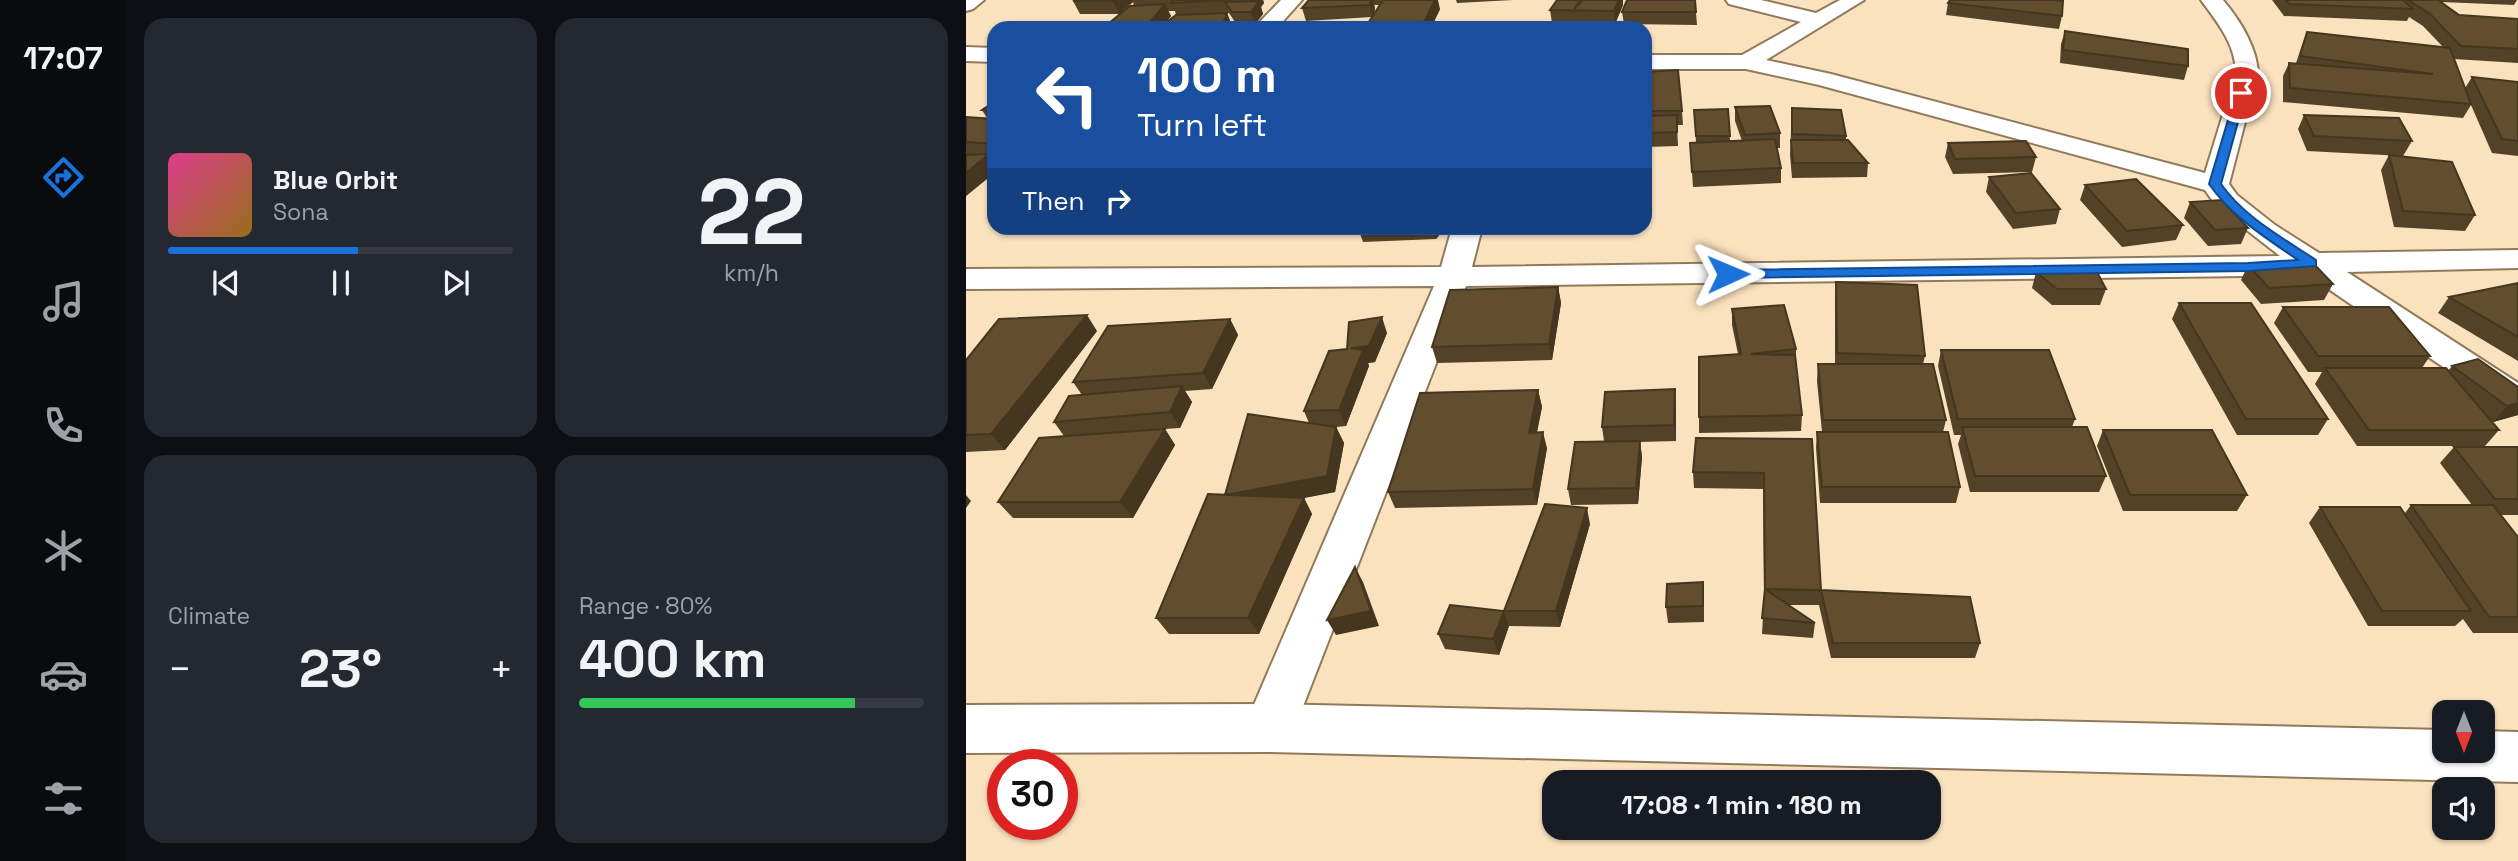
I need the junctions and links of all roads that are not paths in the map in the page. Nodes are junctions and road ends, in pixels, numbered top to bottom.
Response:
1 (974, 0) edge
2 (1292, 0) edge
3 (1737, 0) edge
4 (1854, 0) edge
5 (2211, 0) edge
6 (966, 5) edge
7 (1819, 20) junction
8 (1272, 21) edge
9 (966, 54) edge
10 (987, 55) edge
11 (1652, 62) edge
12 (1746, 62) junction
13 (2215, 184) junction
14 (1465, 235) edge
15 (2518, 259) edge
16 (2312, 263) junction
17 (1454, 277) junction
18 (966, 279) edge
19 (2518, 400) edge
20 (1270, 728) junction
21 (966, 730) edge
22 (2518, 757) edge

1 - 6 street
2 - 8 street
3 - 7 street
4 - 7 street
5 - 13 street
7 - 12 street
9 - 10 street
11 - 12 street
12 - 13 street
13 - 16 street
14 - 17 street
15 - 16 street
16 - 17 street
16 - 19 street
17 - 18 street
17 - 20 street
20 - 21 street
20 - 22 street

